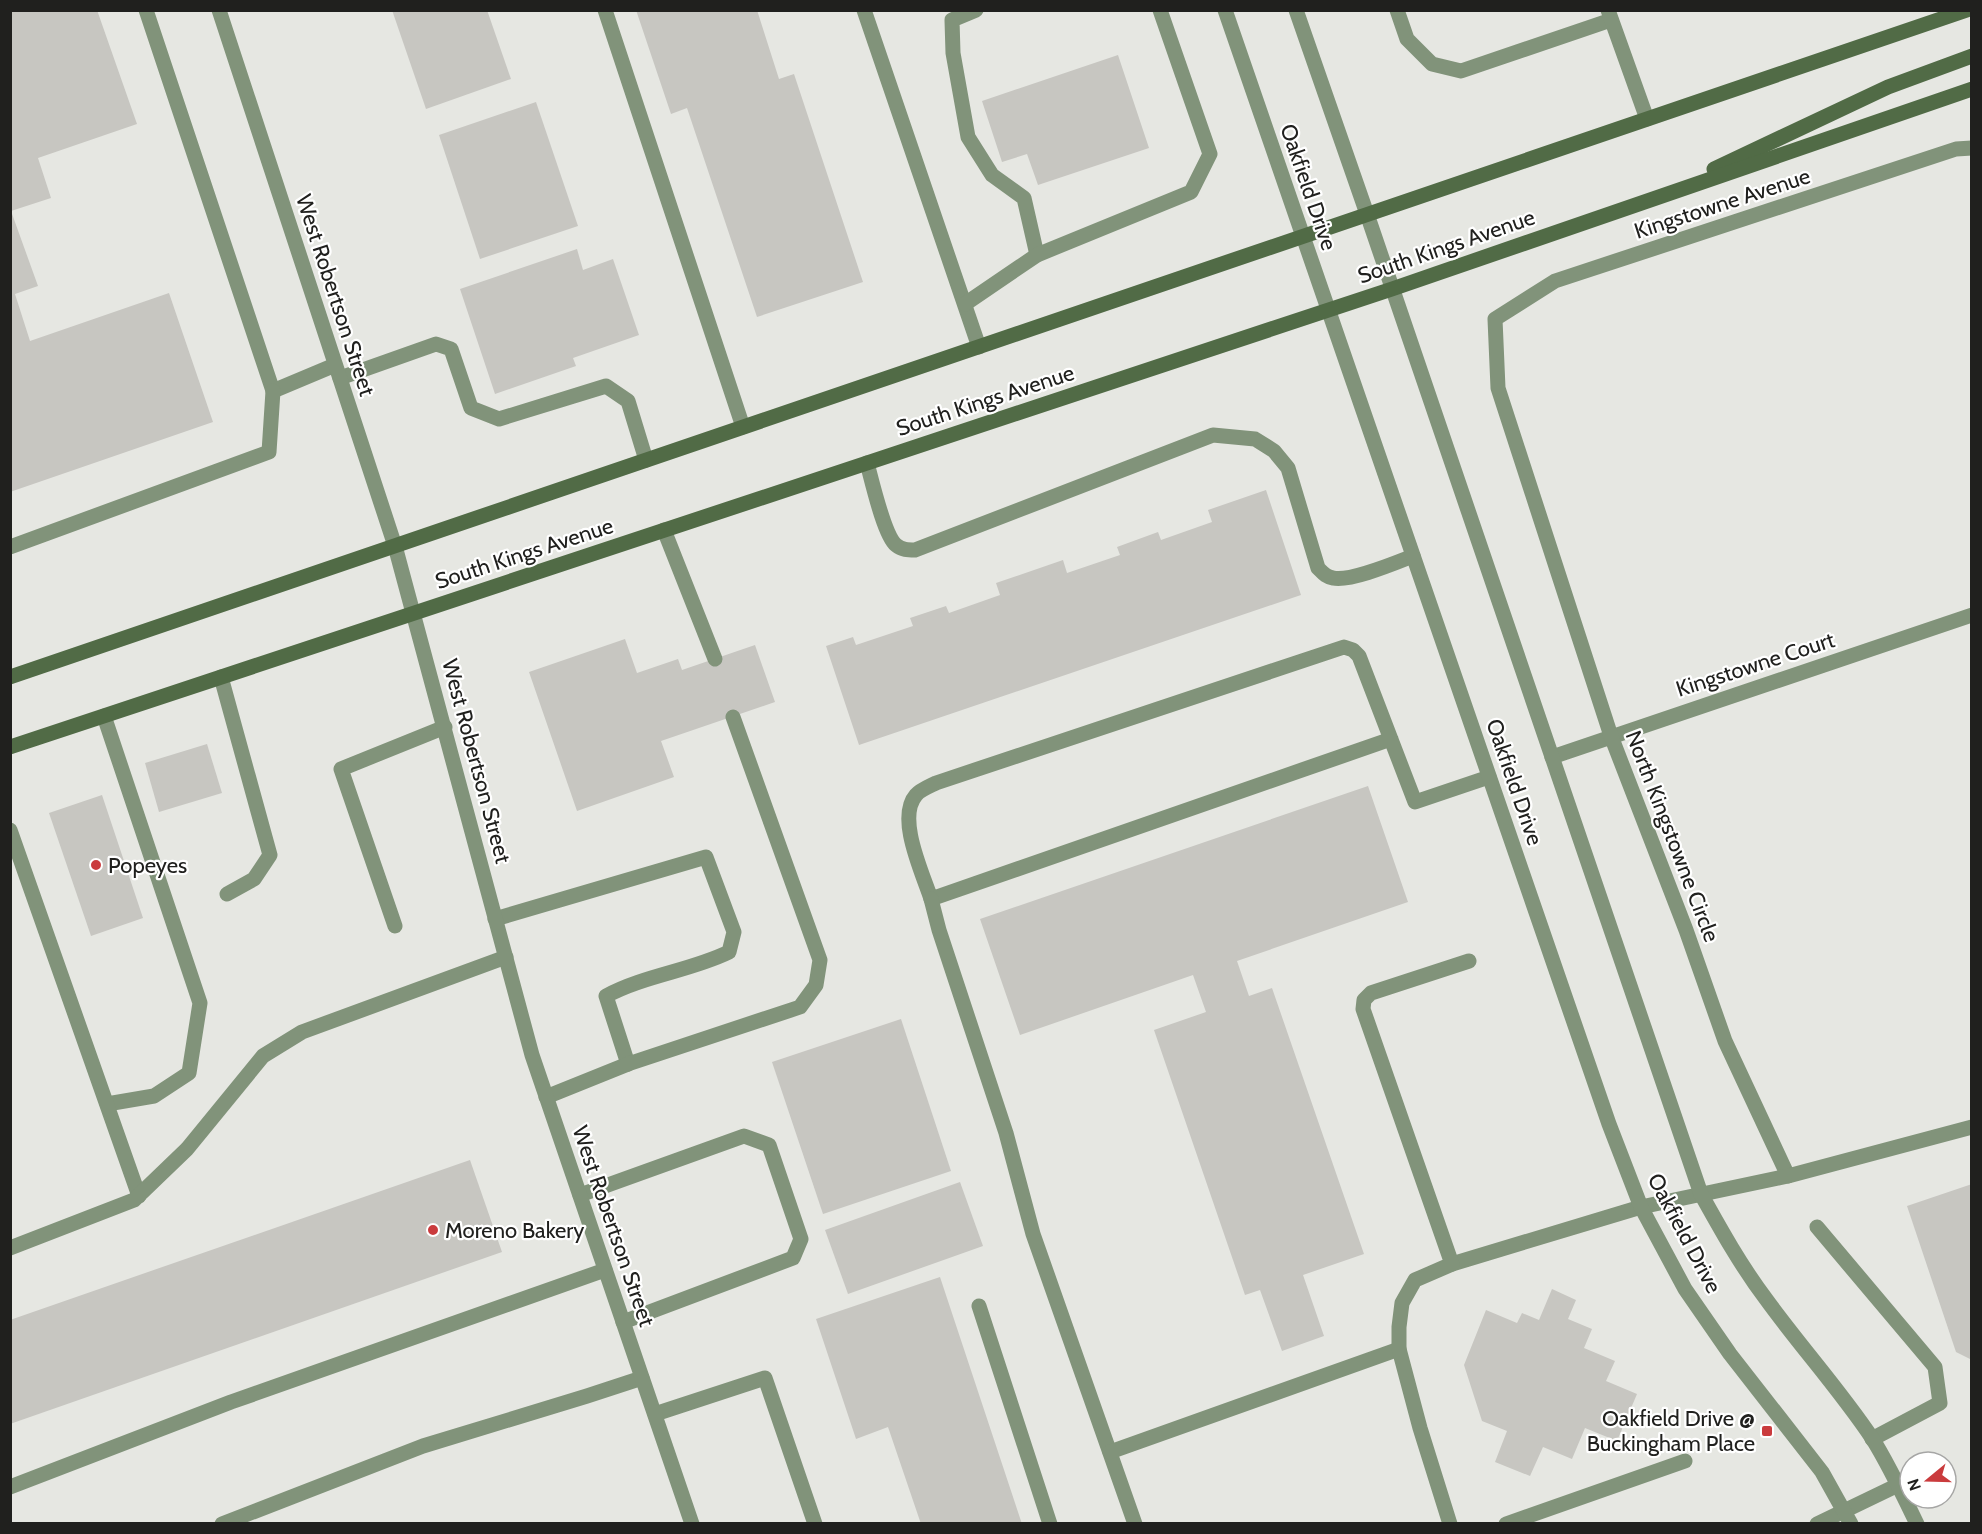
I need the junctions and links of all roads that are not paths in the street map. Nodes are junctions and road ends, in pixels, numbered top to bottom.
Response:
1 (146, 10) edge
2 (219, 10) edge
3 (605, 10) edge
4 (864, 10) edge
5 (976, 10) edge
6 (1160, 10) edge
7 (1225, 10) edge
8 (1296, 10) edge
9 (1397, 10) edge
10 (1957, 12) edge
11 (1609, 15) edge
12 (1971, 56) edge
13 (1971, 89) edge
14 (1647, 119) junction
15 (1971, 148) edge
16 (1647, 201) junction
17 (1367, 214) junction
18 (1303, 237) junction
19 (1036, 255) junction
20 (1392, 289) junction
21 (964, 304) junction
22 (1328, 310) junction
23 (1495, 320) joint
24 (979, 347) junction
25 (337, 371) junction
26 (273, 391) junction
27 (743, 427) junction
28 (646, 460) junction
29 (867, 463) junction
30 (664, 530) junction
31 (395, 546) junction
32 (10, 547) edge
33 (1413, 556) junction
34 (414, 613) junction
35 (1971, 615) edge
36 (715, 659) dead end
37 (10, 677) edge
38 (221, 677) junction
39 (104, 716) junction
40 (733, 717) dead end
41 (445, 727) junction
42 (1611, 736) junction
43 (1391, 740) junction
44 (10, 747) edge
45 (1552, 757) junction
46 (1489, 777) junction
47 (10, 831) edge
48 (227, 894) dead end
49 (931, 899) junction
50 (495, 919) junction
51 (395, 926) dead end
52 (506, 957) junction
53 (1469, 961) dead end
54 (628, 1064) junction
55 (546, 1097) junction
56 (107, 1104) junction
57 (1971, 1127) edge
58 (1788, 1176) junction
59 (1701, 1194) junction
60 (580, 1195) junction
61 (139, 1196) junction
62 (1641, 1207) junction
63 (1817, 1227) dead end
64 (10, 1248) edge
65 (1452, 1264) junction
66 (605, 1270) junction
67 (978, 1306) dead end
68 (623, 1322) junction
69 (1399, 1350) junction
70 (642, 1377) junction
71 (655, 1414) junction
72 (1872, 1440) junction
73 (1110, 1452) junction
74 (1685, 1461) dead end
75 (1898, 1485) joint
76 (10, 1487) edge
77 (1910, 1510) edge
78 (1849, 1517) edge
79 (222, 1524) edge
80 (692, 1524) edge
81 (815, 1524) edge
82 (1050, 1524) edge
83 (1135, 1524) edge
84 (1450, 1524) edge
85 (1506, 1524) edge
86 (1817, 1524) edge
87 (1917, 1524) edge

1 - 26 street
2 - 25 street, West Robertson Street
3 - 27 street
4 - 21 street
5 - 19 street
6 - 19 street
7 - 18 street, Oakfield Drive
8 - 17 street, Oakfield Drive
9 - 11 street
10 - 14 main road, South Kings Avenue
11 - 14 street
12 - 16 main road
13 - 16 main road, South Kings Avenue
14 - 17 main road, South Kings Avenue
15 - 23 street, Kingstowne Avenue
16 - 20 main road, South Kings Avenue
17 - 18 main road, South Kings Avenue
17 - 20 street, Oakfield Drive
18 - 22 street, Oakfield Drive
18 - 24 main road, South Kings Avenue
19 - 21 street
20 - 22 main road, South Kings Avenue
20 - 45 street, Oakfield Drive
21 - 24 street
22 - 29 main road, South Kings Avenue
22 - 33 street, Oakfield Drive
23 - 42 street, North Kingstowne Circle
24 - 27 main road, South Kings Avenue
25 - 26 street
25 - 28 street
25 - 31 street, West Robertson Street
26 - 32 street
27 - 28 main road, South Kings Avenue
28 - 31 main road, South Kings Avenue
29 - 30 main road, South Kings Avenue
29 - 33 street
30 - 34 main road, South Kings Avenue
30 - 36 street
31 - 34 street, West Robertson Street
31 - 37 main road, South Kings Avenue
33 - 46 street, Oakfield Drive
34 - 38 main road, South Kings Avenue
34 - 41 street, West Robertson Street
35 - 42 street, Kingstowne Court
38 - 39 main road, South Kings Avenue
38 - 48 street
39 - 44 main road, South Kings Avenue
39 - 56 street
40 - 54 street
41 - 50 street, West Robertson Street
41 - 51 street
42 - 45 street, Kingstowne Court
42 - 58 street, North Kingstowne Circle
43 - 46 street
43 - 49 street
43 - 49 street
45 - 59 street, Oakfield Drive
46 - 62 street, Oakfield Drive
47 - 56 street
49 - 73 street
50 - 52 street, West Robertson Street
50 - 54 street
52 - 55 street, West Robertson Street
52 - 61 street
53 - 65 street
54 - 55 street
55 - 60 street, West Robertson Street
56 - 61 street
57 - 58 street
58 - 59 street
59 - 62 street
59 - 72 street, Oakfield Drive
60 - 66 street, West Robertson Street
60 - 68 street
61 - 64 street
62 - 65 street
62 - 78 street, Oakfield Drive
63 - 72 street
65 - 69 street
66 - 68 street, West Robertson Street
66 - 76 street
67 - 82 street
68 - 70 street, West Robertson Street
69 - 73 street
69 - 84 street
70 - 71 street, West Robertson Street
70 - 79 street
71 - 80 street, West Robertson Street
71 - 81 street
72 - 75 street, Oakfield Drive
73 - 83 street
74 - 85 street
75 - 78 street
77 - 87 street, Oakfield Drive
78 - 86 street

